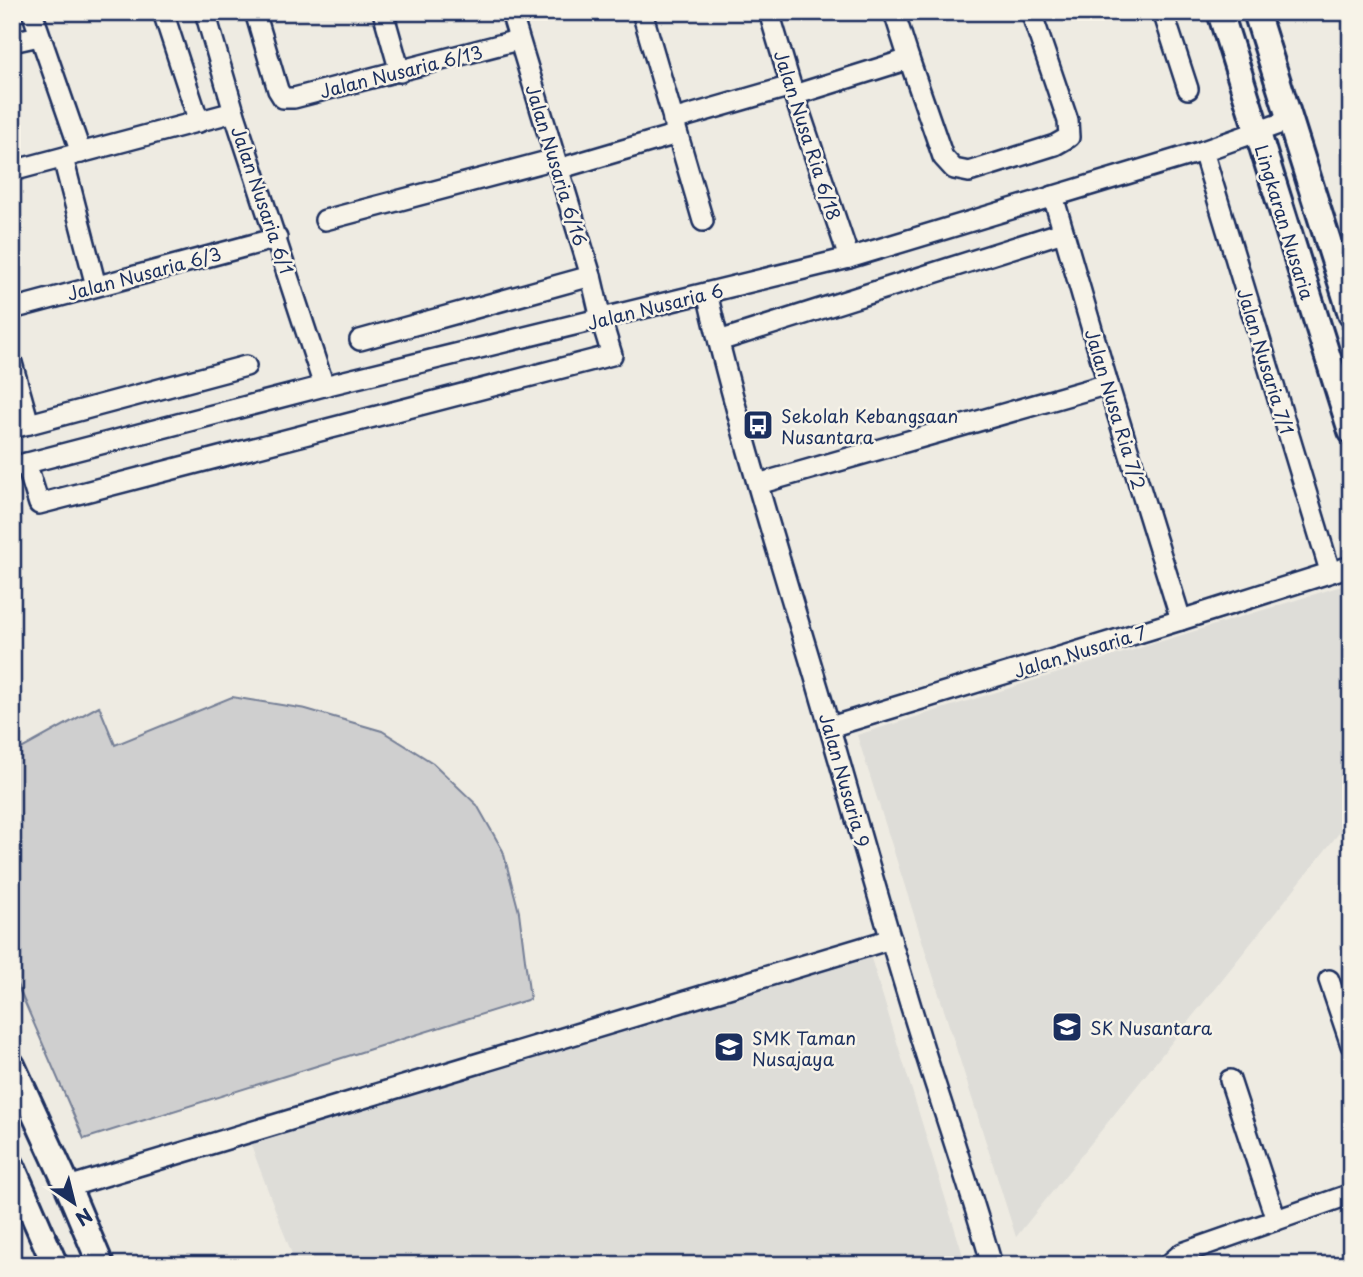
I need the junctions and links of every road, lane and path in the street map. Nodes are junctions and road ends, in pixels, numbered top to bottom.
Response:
1 (32, 12) edge
2 (163, 12) edge
3 (205, 12) edge
4 (254, 12) edge
5 (383, 12) edge
6 (511, 12) edge
7 (642, 12) edge
8 (769, 12) edge
9 (1031, 12) edge
10 (1163, 12) edge
11 (1220, 12) edge
12 (1256, 12) edge
13 (899, 13) edge
14 (39, 36) junction
15 (518, 40) junction
16 (12, 42) edge
17 (909, 59) junction
18 (400, 72) junction
19 (1188, 89) dead end
20 (792, 90) junction
21 (234, 112) junction
22 (1290, 120) junction
23 (200, 122) junction
24 (675, 127) junction
25 (1256, 131) junction
26 (1203, 150) junction
27 (72, 155) junction
28 (557, 164) junction
29 (12, 171) edge
30 (1054, 196) junction
31 (325, 220) dead end
32 (703, 221) dead end
33 (1063, 232) junction
34 (277, 237) junction
35 (849, 258) junction
36 (591, 276) junction
37 (96, 286) junction
38 (708, 293) junction
39 (12, 309) edge
40 (1351, 314) edge
41 (601, 319) junction
42 (360, 340) dead end
43 (719, 341) junction
44 (12, 363) edge
45 (246, 366) dead end
46 (1108, 384) junction
47 (324, 386) junction
48 (21, 426) edge
49 (1351, 431) edge
50 (19, 465) edge
51 (758, 484) junction
52 (1351, 566) edge
53 (1330, 571) junction
54 (1181, 620) junction
55 (830, 727) junction
56 (891, 939) junction
57 (1329, 980) dead end
58 (1351, 1045) edge
59 (12, 1065) edge
60 (1230, 1080) dead end
61 (12, 1166) edge
62 (68, 1187) junction
63 (1351, 1194) edge
64 (1276, 1220) junction
65 (55, 1265) edge
66 (101, 1265) edge
67 (992, 1265) edge
68 (1167, 1265) edge

1 - 14 street
2 - 23 street
3 - 21 street, Jalan Nusaria 6/1
4 - 18 street, Jalan Nusaria 6/13
5 - 18 street
6 - 15 street, Jalan Nusaria 6/16
7 - 24 street
8 - 20 street, Jalan Nusa Ria 6/18
9 - 17 street
10 - 19 street
11 - 25 main road, Lingkaran Nusaria
12 - 22 main road, Lingkaran Nusaria
13 - 17 street
14 - 16 street
14 - 27 street
15 - 18 street, Jalan Nusaria 6/13
15 - 28 street, Jalan Nusaria 6/16
17 - 20 street
20 - 24 street
20 - 35 street, Jalan Nusa Ria 6/18
21 - 23 street
21 - 34 street, Jalan Nusaria 6/1
22 - 25 street, Jalan Nusaria 6
22 - 40 main road, Lingkaran Nusaria
23 - 27 street
24 - 28 street
24 - 32 street
25 - 26 street, Jalan Nusaria 6
25 - 49 main road, Lingkaran Nusaria
26 - 30 street, Jalan Nusaria 6
26 - 53 street, Jalan Nusaria 7/1
27 - 29 street
27 - 37 street
28 - 31 street
28 - 36 street, Jalan Nusaria 6/16
30 - 33 street, Jalan Nusa Ria 7/2
30 - 35 street, Jalan Nusaria 6
33 - 43 street
33 - 46 street, Jalan Nusa Ria 7/2
34 - 37 street, Jalan Nusaria 6/3
34 - 47 street, Jalan Nusaria 6/1
35 - 38 street, Jalan Nusaria 6
36 - 41 street, Jalan Nusaria 6/16
36 - 42 street
37 - 39 street, Jalan Nusaria 6/3
38 - 41 street, Jalan Nusaria 6
38 - 43 street, Jalan Nusaria 9
41 - 47 street, Jalan Nusaria 6
41 - 50 street, Jalan Nusaria 6/16
43 - 51 street, Jalan Nusaria 9
44 - 48 street
45 - 48 street
46 - 51 street
46 - 54 street, Jalan Nusa Ria 7/2
47 - 50 street, Jalan Nusaria 6
51 - 55 street, Jalan Nusaria 9
52 - 53 street, Jalan Nusaria 7
53 - 54 street, Jalan Nusaria 7
54 - 55 street, Jalan Nusaria 7
55 - 56 street, Jalan Nusaria 9
56 - 62 street
56 - 67 street, Jalan Nusaria 9
57 - 58 street
59 - 62 main road
60 - 64 street
61 - 65 main road
62 - 66 main road
63 - 64 street
64 - 68 street

